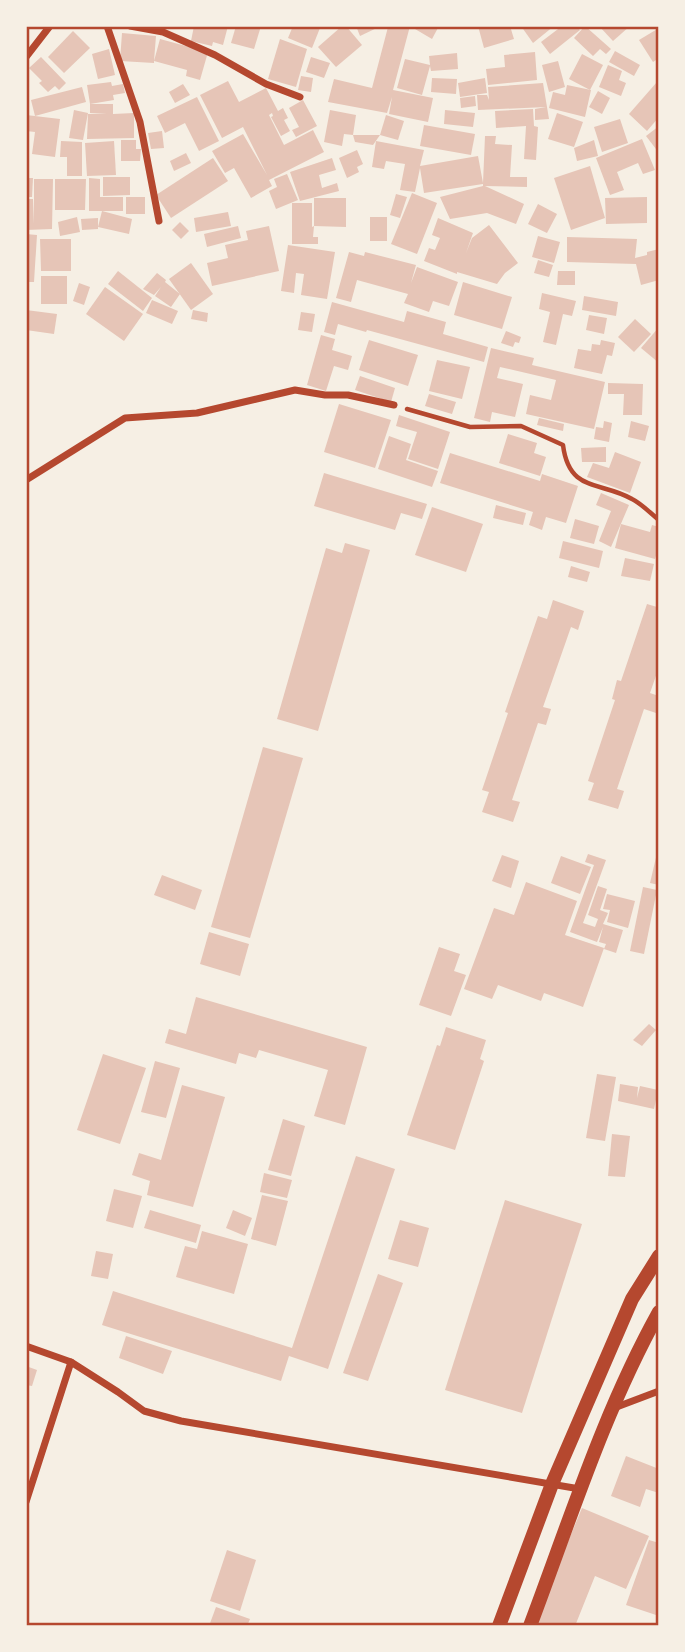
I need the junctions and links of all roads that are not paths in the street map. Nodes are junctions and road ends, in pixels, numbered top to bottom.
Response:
1 (50, 26) edge
2 (107, 26) edge
3 (130, 26) edge
4 (26, 57) edge
5 (300, 97) dead end
6 (159, 221) dead end
7 (394, 405) road end
8 (26, 480) edge
9 (659, 1256) edge
10 (659, 1312) edge
11 (26, 1346) edge
12 (71, 1362) junction
13 (659, 1391) edge
14 (611, 1409) junction
15 (552, 1484) junction
16 (581, 1489) junction
17 (26, 1503) edge
18 (499, 1626) edge
19 (530, 1626) edge

1 - 4 street
2 - 6 street
3 - 5 street
7 - 8 street
9 - 15 main road
10 - 14 main road
11 - 12 street
12 - 15 street
12 - 17 street
13 - 14 street
14 - 16 main road
15 - 16 street
15 - 18 main road
16 - 19 main road

